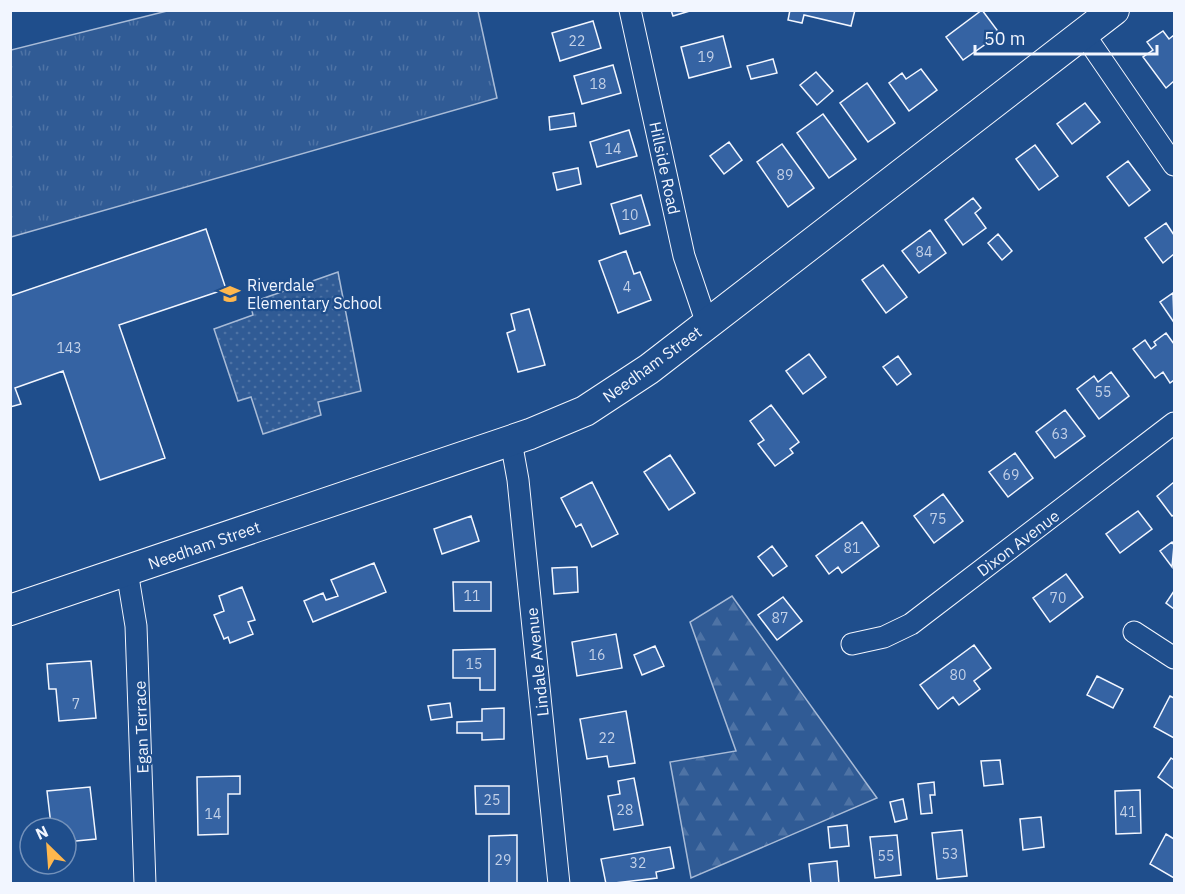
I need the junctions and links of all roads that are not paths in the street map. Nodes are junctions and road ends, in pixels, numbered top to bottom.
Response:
1 (630, 10) edge
2 (1114, 10) edge
3 (1084, 34) junction
4 (1174, 165) edge
5 (707, 324) junction
6 (1174, 423) edge
7 (511, 441) junction
8 (128, 571) junction
9 (10, 610) edge
10 (1134, 633) dead end
11 (852, 644) dead end
12 (1174, 658) edge
13 (145, 884) edge
14 (559, 884) edge

1 - 5 street, Hillside Road
2 - 3 main road, Needham Street
3 - 4 street
3 - 5 main road, Needham Street
5 - 7 main road, Needham Street
6 - 11 street, Dixon Avenue
7 - 8 main road, Needham Street
7 - 14 street, Lindale Avenue
8 - 9 main road, Needham Street
8 - 13 street, Egan Terrace
10 - 12 street

